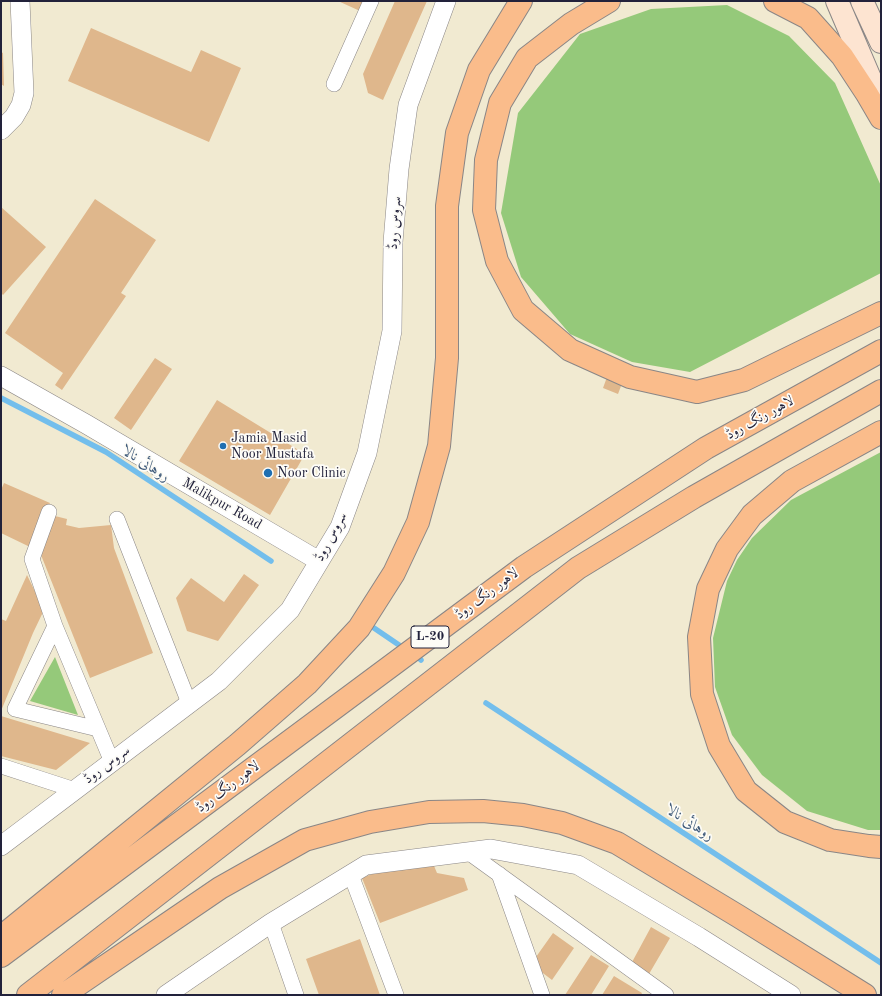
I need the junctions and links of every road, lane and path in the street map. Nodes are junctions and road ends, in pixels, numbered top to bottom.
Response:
1 (20, 1) edge
2 (371, 1) edge
3 (446, 1) edge
4 (521, 1) edge
5 (609, 1) edge
6 (775, 1) edge
7 (837, 1) edge
8 (862, 1) edge
9 (881, 42) edge
10 (334, 84) dead end
11 (881, 104) edge
12 (881, 118) edge
13 (1, 130) edge
14 (881, 313) edge
15 (881, 351) edge
16 (1, 376) edge
17 (881, 391) edge
18 (881, 432) edge
19 (49, 512) dead end
20 (117, 519) dead end
21 (319, 561) junction
22 (55, 626) junction
23 (189, 703) junction
24 (98, 729) junction
25 (112, 762) junction
26 (1, 766) edge
27 (75, 790) junction
28 (1, 846) edge
29 (881, 847) edge
30 (468, 852) junction
31 (351, 874) junction
32 (499, 874) junction
33 (271, 923) junction
34 (1, 937) edge
35 (1, 956) edge
36 (28, 995) edge
37 (63, 995) edge
38 (166, 995) edge
39 (296, 995) edge
40 (396, 995) edge
41 (542, 995) edge
42 (666, 995) edge
43 (791, 995) edge
44 (865, 995) edge

1 - 13 street
2 - 10 street
3 - 21 street, سروس روڈ
4 - 34 highway
5 - 14 highway
6 - 12 highway
7 - 11 main road
8 - 9 main road
15 - 35 highway, لاہور رنگ روڈ / L-20
16 - 21 street, Malikpur Road
17 - 36 highway, L-20
18 - 29 highway
19 - 22 street
20 - 23 street
21 - 23 street, سروس روڈ
22 - 24 street
22 - 24 street
23 - 25 street, سروس روڈ
24 - 25 street
25 - 27 street, سروس روڈ
26 - 27 street
27 - 28 street, سروس روڈ
30 - 31 street
30 - 32 street
30 - 43 street
31 - 33 street
31 - 40 street
32 - 41 street
32 - 42 street
33 - 38 street
33 - 39 street
37 - 44 highway

